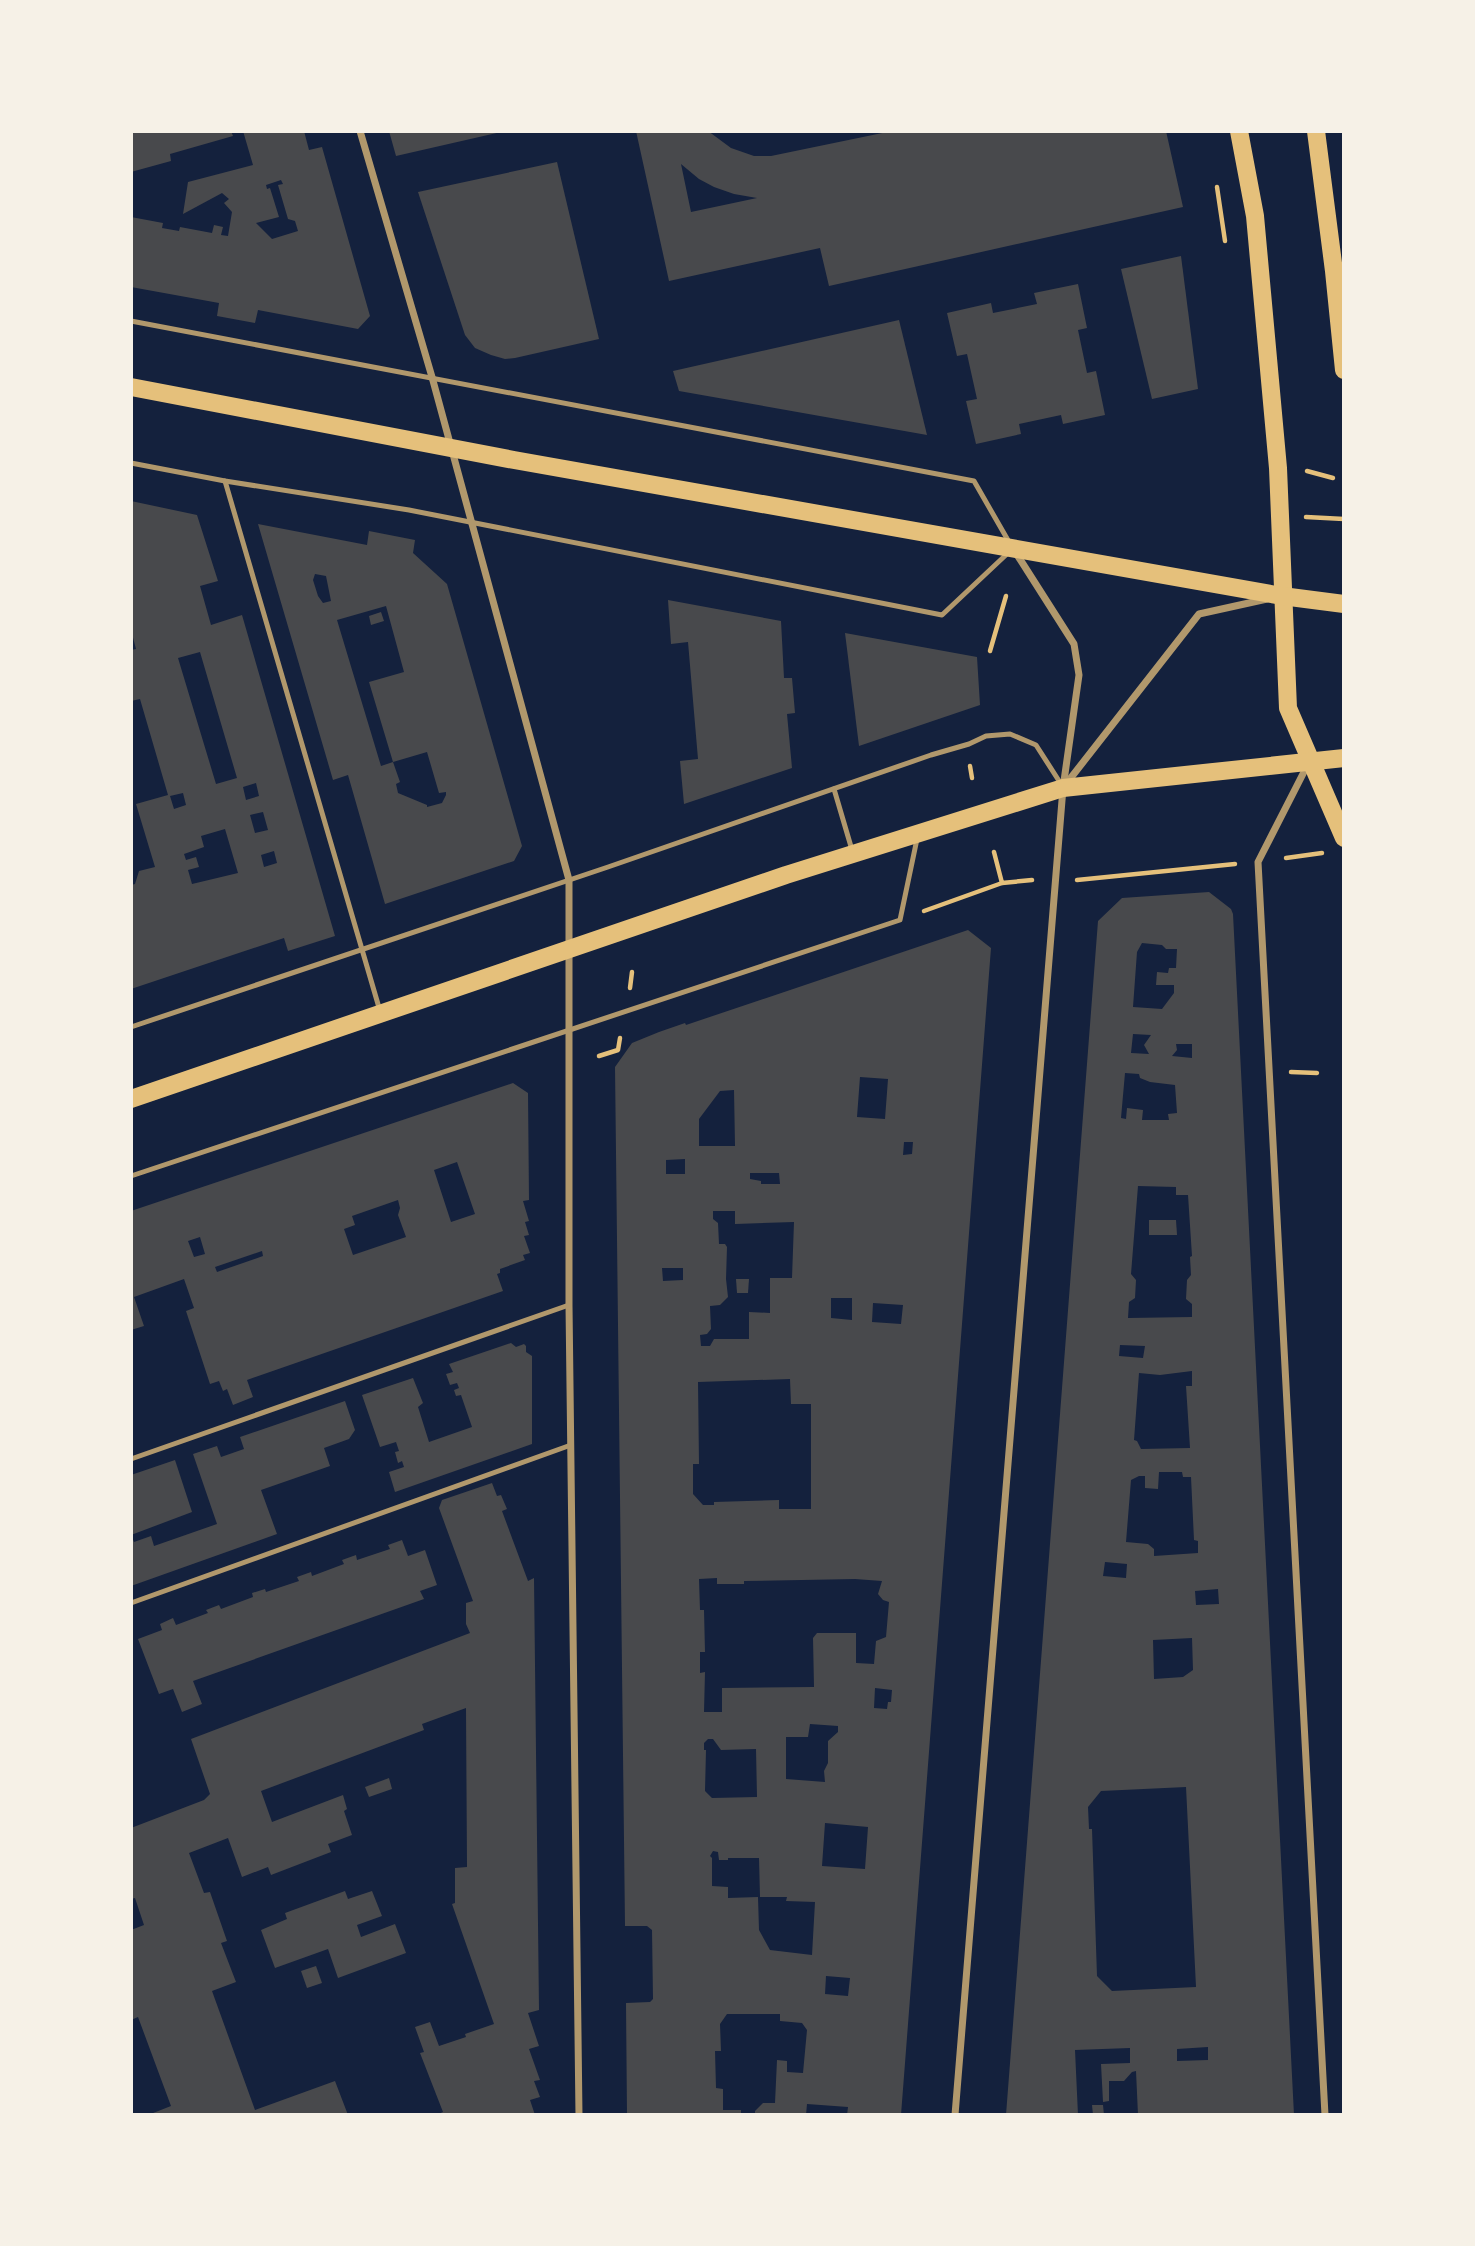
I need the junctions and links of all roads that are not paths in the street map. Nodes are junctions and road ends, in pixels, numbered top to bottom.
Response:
1 (360, 131) edge
2 (1239, 131) edge
3 (1316, 131) edge
4 (131, 321) edge
5 (1344, 370) edge
6 (432, 377) junction
7 (131, 387) edge
8 (451, 448) junction
9 (131, 463) edge
10 (225, 481) junction
11 (470, 522) junction
12 (1013, 549) junction
13 (1282, 596) junction
14 (1344, 604) edge
15 (1344, 758) edge
16 (1310, 760) junction
17 (1063, 788) junction
18 (834, 789) junction
19 (919, 832) junction
20 (1344, 838) edge
21 (853, 853) junction
22 (569, 880) junction
23 (570, 949) junction
24 (362, 950) junction
25 (381, 1014) junction
26 (131, 1027) edge
27 (570, 1028) junction
28 (131, 1099) edge
29 (131, 1176) edge
30 (569, 1305) junction
31 (571, 1444) junction
32 (131, 1459) edge
33 (131, 1603) edge
34 (579, 2115) edge
35 (956, 2115) edge
36 (1325, 2115) edge

1 - 6 street
2 - 13 main road
3 - 5 main road
4 - 6 lane
6 - 8 street
6 - 12 lane
7 - 8 main road
8 - 11 street
8 - 12 main road
9 - 10 lane
10 - 11 lane
10 - 24 lane
11 - 12 lane
11 - 22 street
12 - 13 main road
12 - 17 street
13 - 14 main road
13 - 16 main road
13 - 17 street
15 - 16 main road
16 - 17 main road
16 - 20 main road
16 - 36 street
17 - 18 lane
17 - 19 main road
17 - 35 street
18 - 21 lane
18 - 22 lane
19 - 21 main road
19 - 27 lane
21 - 23 main road
22 - 23 street
22 - 24 lane
23 - 25 main road
23 - 27 street
24 - 25 lane
24 - 26 lane
25 - 28 main road
27 - 29 lane
27 - 30 street
30 - 31 street
30 - 32 lane
31 - 33 lane
31 - 34 street

